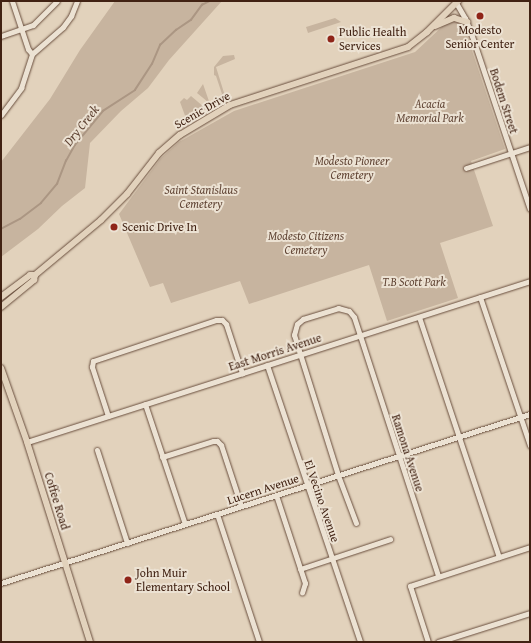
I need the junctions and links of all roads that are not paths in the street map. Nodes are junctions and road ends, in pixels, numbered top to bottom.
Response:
1 (12, 1) edge
2 (57, 1) edge
3 (77, 1) edge
4 (456, 2) edge
5 (467, 22) junction
6 (22, 29) junction
7 (430, 29) junction
8 (1, 36) edge
9 (32, 54) junction
10 (1, 112) edge
11 (530, 147) edge
12 (511, 153) junction
13 (466, 168) dead end
14 (530, 209) edge
15 (35, 275) junction
16 (530, 281) edge
17 (1, 297) edge
18 (480, 297) junction
19 (1, 307) edge
20 (419, 317) junction
21 (360, 335) junction
22 (299, 355) junction
23 (267, 365) junction
24 (1, 368) edge
25 (242, 373) junction
26 (145, 404) junction
27 (530, 414) edge
28 (108, 416) junction
29 (520, 416) junction
30 (459, 436) junction
31 (27, 442) junction
32 (530, 446) edge
33 (97, 450) dead end
34 (398, 456) junction
35 (162, 457) junction
36 (338, 476) junction
37 (306, 486) junction
38 (276, 495) junction
39 (241, 506) junction
40 (217, 514) junction
41 (356, 523) dead end
42 (185, 524) junction
43 (390, 539) dead end
44 (127, 542) junction
45 (530, 547) edge
46 (499, 557) junction
47 (331, 558) junction
48 (64, 562) junction
49 (300, 569) junction
50 (438, 576) junction
51 (1, 583) edge
52 (302, 593) dead end
53 (530, 613) edge
54 (90, 642) edge
55 (259, 642) edge
56 (360, 642) edge
57 (428, 642) edge
58 (438, 642) edge

1 - 6 street
2 - 6 street
3 - 9 street
4 - 5 street, Bodem Street
4 - 7 main road, Scenic Drive
5 - 7 main road
5 - 12 street, Bodem Street
6 - 8 street
6 - 9 street
7 - 15 main road, Scenic Drive
9 - 10 street
11 - 12 street
12 - 13 street
12 - 14 street, Bodem Street
15 - 17 main road, Scenic Drive
15 - 19 main road, Scenic Drive
16 - 18 street, East Morris Avenue
18 - 20 street, East Morris Avenue
18 - 29 street
20 - 21 street, East Morris Avenue
20 - 30 street
21 - 22 street, East Morris Avenue
21 - 22 street, Ramona Avenue
21 - 34 street, Ramona Avenue
22 - 23 street, East Morris Avenue
22 - 36 street
23 - 25 street, East Morris Avenue
23 - 37 street, El Vecino Avenue
24 - 31 main road, Coffee Road
25 - 26 street, East Morris Avenue
25 - 28 street
26 - 28 street, East Morris Avenue
26 - 35 street
27 - 29 street, Lucern Avenue
28 - 31 street, East Morris Avenue
29 - 30 street, Lucern Avenue
29 - 32 street
30 - 34 street, Lucern Avenue
30 - 46 street
31 - 48 main road, Coffee Road
33 - 44 street
34 - 36 street, Lucern Avenue
34 - 50 street, Ramona Avenue
35 - 39 street
35 - 42 street
36 - 37 street, Lucern Avenue
36 - 41 street
37 - 38 street, Lucern Avenue
37 - 47 street, El Vecino Avenue
38 - 39 street, Lucern Avenue
38 - 49 street
39 - 40 street, Lucern Avenue
40 - 42 street, Lucern Avenue
40 - 55 street
42 - 44 street, Lucern Avenue
43 - 47 street
44 - 48 street, Lucern Avenue
45 - 46 street
46 - 50 street
47 - 49 street
47 - 56 street, El Vecino Avenue
48 - 51 street, Lucern Avenue
48 - 54 main road, Coffee Road
49 - 52 street
50 - 57 street
53 - 58 street

